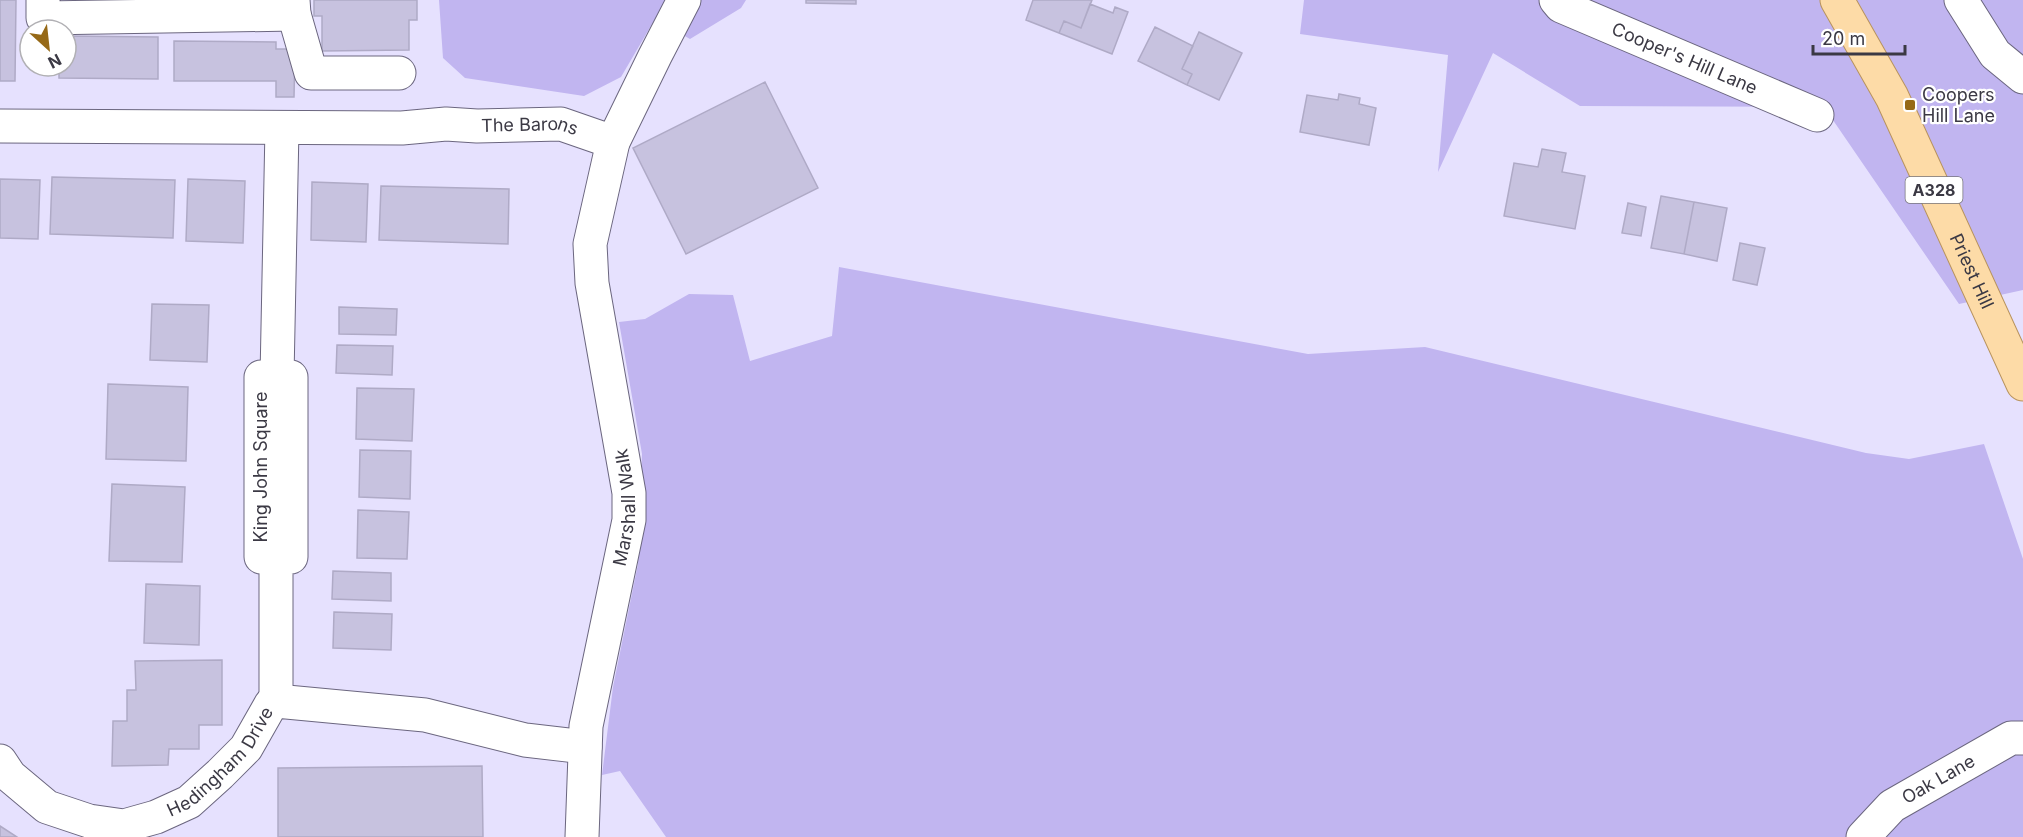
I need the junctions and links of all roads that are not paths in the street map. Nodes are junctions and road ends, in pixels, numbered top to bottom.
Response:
1 (43, 0) edge
2 (684, 0) edge
3 (1556, 0) edge
4 (1837, 0) edge
5 (1961, 0) edge
6 (294, 7) edge
7 (399, 73) dead end
8 (2023, 77) edge
9 (1816, 115) dead end
10 (0, 126) edge
11 (282, 128) junction
12 (613, 142) junction
13 (2023, 384) edge
14 (276, 701) junction
15 (2023, 738) edge
16 (585, 747) junction
17 (3, 765) edge
18 (582, 837) edge
19 (1863, 837) edge

1 - 6 street
2 - 12 street
3 - 9 street, Cooper's Hill Lane
4 - 13 main road, Priest Hill / A328
5 - 8 street
6 - 7 street
10 - 11 street, The Barons
11 - 12 street, The Barons
11 - 14 street, King John Square
12 - 16 street, Marshall Walk
14 - 16 street, Hedingham Drive
14 - 17 street, Hedingham Drive
15 - 19 street, Oak Lane
16 - 18 street, Marshall Walk

